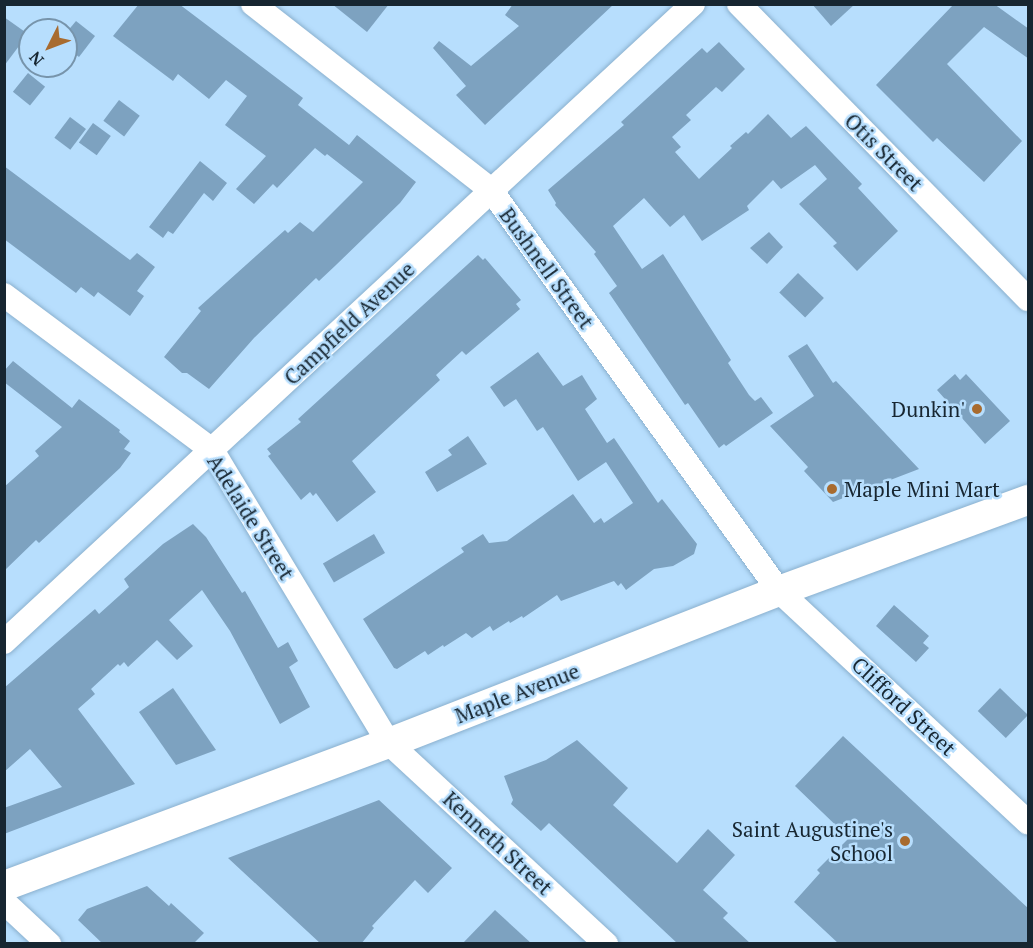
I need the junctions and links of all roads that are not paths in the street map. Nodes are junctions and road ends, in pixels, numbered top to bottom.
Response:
1 (253, 4) edge
2 (693, 4) edge
3 (739, 4) edge
4 (491, 190) junction
5 (4, 295) edge
6 (1029, 299) edge
7 (212, 450) junction
8 (1029, 500) edge
9 (779, 591) junction
10 (4, 642) edge
11 (389, 743) junction
12 (1029, 822) edge
13 (4, 886) edge
14 (4, 902) edge
15 (50, 944) edge
16 (606, 944) edge

1 - 4 street, Bushnell Street
2 - 4 street, Campfield Avenue
3 - 6 street, Otis Street
4 - 7 street, Campfield Avenue
4 - 9 street, Bushnell Street
5 - 7 street, Adelaide Street
7 - 10 street, Campfield Avenue
7 - 11 street, Adelaide Street
8 - 9 main road, Maple Avenue
9 - 11 main road, Maple Avenue
9 - 12 street, Clifford Street
11 - 13 main road, Maple Avenue
11 - 16 street, Kenneth Street
14 - 15 street

